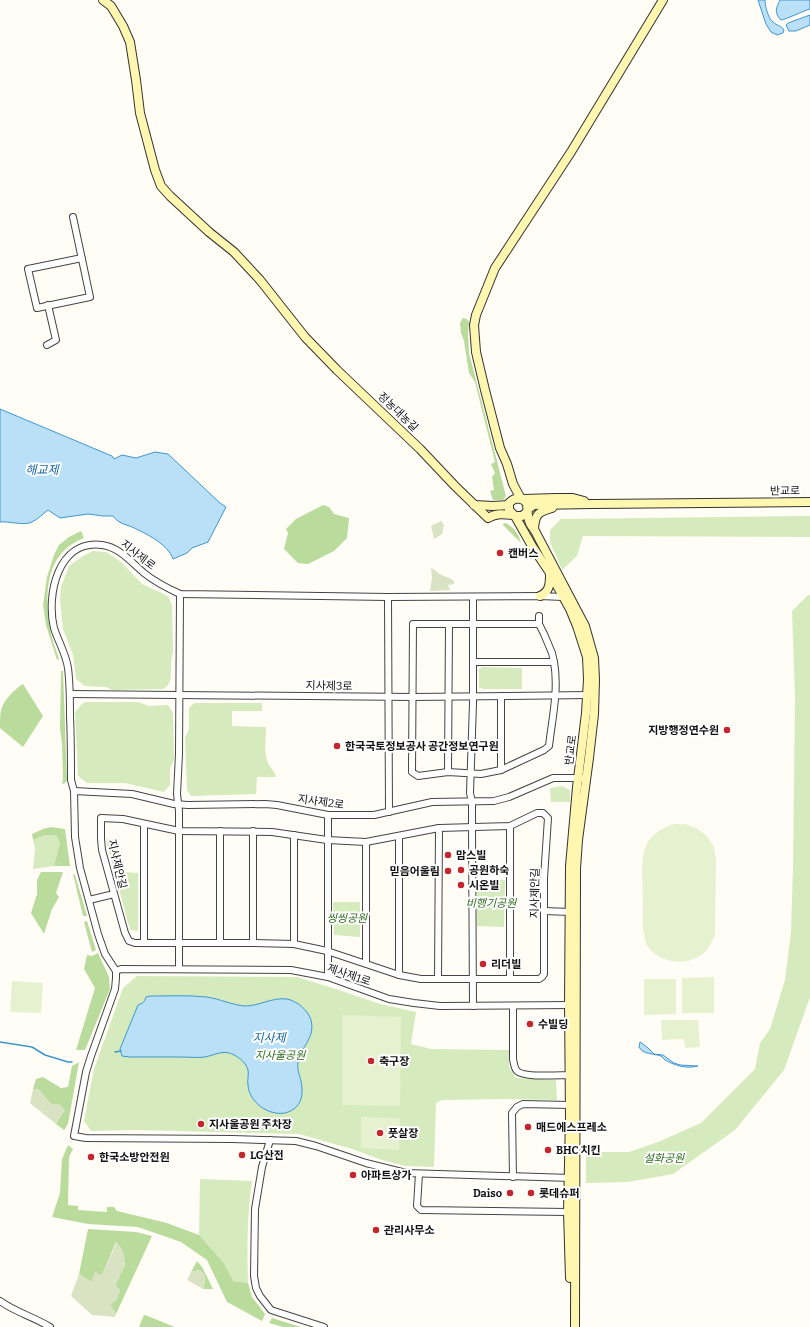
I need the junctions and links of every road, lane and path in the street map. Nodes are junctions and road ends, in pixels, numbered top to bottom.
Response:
1 (103, 0) edge
2 (663, 0) edge
3 (73, 217) dead end
4 (82, 258) junction
5 (48, 305) junction
6 (47, 345) dead end
7 (500, 448) junction
8 (522, 499) junction
9 (810, 502) edge
10 (510, 503) junction
11 (592, 504) junction
12 (474, 505) junction
13 (557, 505) junction
14 (493, 506) junction
15 (527, 510) junction
16 (514, 515) junction
17 (486, 516) junction
18 (534, 529) junction
19 (550, 573) junction
20 (180, 594) junction
21 (540, 596) junction
22 (388, 597) junction
23 (473, 597) junction
24 (563, 597) junction
25 (539, 616) dead end
26 (449, 624) junction
27 (473, 624) junction
28 (539, 624) junction
29 (473, 662) junction
30 (554, 662) junction
31 (70, 694) junction
32 (588, 695) junction
33 (179, 696) junction
34 (449, 696) junction
35 (473, 696) junction
36 (501, 696) junction
37 (555, 696) junction
38 (388, 697) junction
39 (413, 697) junction
40 (500, 770) junction
41 (448, 772) junction
42 (472, 774) junction
43 (582, 778) junction
44 (74, 791) junction
45 (472, 802) junction
46 (179, 804) junction
47 (389, 812) junction
48 (328, 815) junction
49 (144, 824) junction
50 (510, 826) junction
51 (472, 827) junction
52 (438, 828) junction
53 (253, 830) junction
54 (179, 831) junction
55 (220, 831) junction
56 (294, 835) junction
57 (399, 836) junction
58 (328, 840) junction
59 (366, 842) junction
60 (114, 894) junction
61 (89, 900) junction
62 (544, 911) junction
63 (570, 912) junction
64 (144, 943) junction
65 (179, 943) junction
66 (220, 943) junction
67 (253, 943) junction
68 (294, 944) junction
69 (327, 950) junction
70 (366, 963) junction
71 (179, 969) junction
72 (116, 971) junction
73 (399, 975) junction
74 (328, 977) junction
75 (510, 978) junction
76 (438, 979) junction
77 (472, 980) junction
78 (572, 1005) junction
79 (473, 1006) junction
80 (513, 1006) junction
81 (570, 1075) junction
82 (570, 1105) junction
83 (270, 1140) junction
84 (419, 1174) junction
85 (513, 1177) junction
86 (572, 1178) junction
87 (568, 1212) junction
88 (0, 1301) edge
89 (50, 1327) edge
90 (324, 1327) edge
91 (570, 1327) edge
92 (575, 1327) edge

1 - 12 street, 정농대농길
2 - 7 street
3 - 4 street
4 - 5 street
4 - 5 street
5 - 6 street
7 - 8 street
7 - 10 street
8 - 10 street
8 - 11 street, 반교로
8 - 15 street
9 - 11 street, 반교로
10 - 14 street
10 - 16 street
11 - 13 street, 반교로
12 - 14 street
12 - 17 street, 정농대농길
13 - 15 street, 반교로
13 - 18 street
14 - 17 street
15 - 16 street
15 - 18 street, 반교로
16 - 17 street
16 - 19 street, 반교로
18 - 43 street, 반교로
19 - 21 street
19 - 24 street, 반교로
20 - 22 street, 지사제로
20 - 31 street, 지사제로
20 - 33 street
21 - 23 street, 지사제로
21 - 24 street, 지사제로
22 - 23 street, 지사제로
22 - 38 street
23 - 27 street
24 - 32 street, 반교로
25 - 28 street
26 - 27 street
26 - 34 street
26 - 39 street
27 - 28 street
27 - 29 street
28 - 30 street
29 - 30 street
29 - 35 street
30 - 37 street
31 - 33 street, 지사제3로
31 - 44 street, 지사제로
32 - 37 street, 지사제3로
32 - 43 street, 반교로
33 - 38 street, 지사제3로
33 - 46 street
34 - 35 street, 지사제3로
34 - 39 street, 지사제3로
34 - 41 street
35 - 36 street, 지사제3로
35 - 42 street
36 - 37 street, 지사제3로
36 - 40 street
37 - 40 street
38 - 39 street, 지사제3로
38 - 47 street
39 - 41 street
40 - 42 street
41 - 42 street
42 - 45 street
43 - 45 street, 지사제2로
43 - 63 street, 반교로
43 - 78 street, 반교로
44 - 46 street, 지사제2로
44 - 61 street, 지사제로
45 - 47 street, 지사제2로
45 - 51 street
46 - 48 street, 지사제2로
46 - 54 street
47 - 48 street, 지사제2로
48 - 58 street
49 - 54 street, 지사제안길
49 - 60 street, 지사제안길
49 - 64 street, 지사제안길
50 - 51 street, 지사제안길
50 - 62 street, 지사제안길
50 - 75 street
51 - 52 street, 지사제안길
51 - 77 street
52 - 57 street, 지사제안길
52 - 76 street
53 - 55 street, 지사제안길
53 - 56 street, 지사제안길
53 - 67 street
54 - 55 street, 지사제안길
54 - 65 street
55 - 66 street
56 - 58 street, 지사제안길
56 - 68 street
57 - 59 street, 지사제안길
57 - 73 street
58 - 59 street, 지사제안길
58 - 69 street
59 - 70 street
60 - 61 street
60 - 64 street, 지사제안길
61 - 72 street, 지사제로
62 - 63 street
62 - 75 street, 지사제안길
63 - 78 street, 반교로
64 - 65 street, 지사제안길
65 - 66 street, 지사제안길
65 - 71 street
66 - 67 street, 지사제안길
67 - 68 street, 지사제안길
68 - 69 street, 지사제안길
69 - 70 street, 지사제안길
69 - 74 street
70 - 73 street, 지사제안길
71 - 72 street, 제사제1로
71 - 74 street, 제사제1로
72 - 83 street
73 - 76 street, 지사제안길
74 - 79 street, 제사제1로
75 - 77 street, 지사제안길
76 - 77 street, 지사제안길
77 - 79 street
78 - 80 street, 제사제1로
78 - 81 street
78 - 86 street
79 - 80 street, 제사제1로
80 - 81 street
81 - 82 street
82 - 85 street
82 - 86 street
83 - 84 street
83 - 90 street
84 - 85 street
84 - 87 street
85 - 86 street
86 - 87 street
86 - 92 street
87 - 91 street
88 - 89 street

